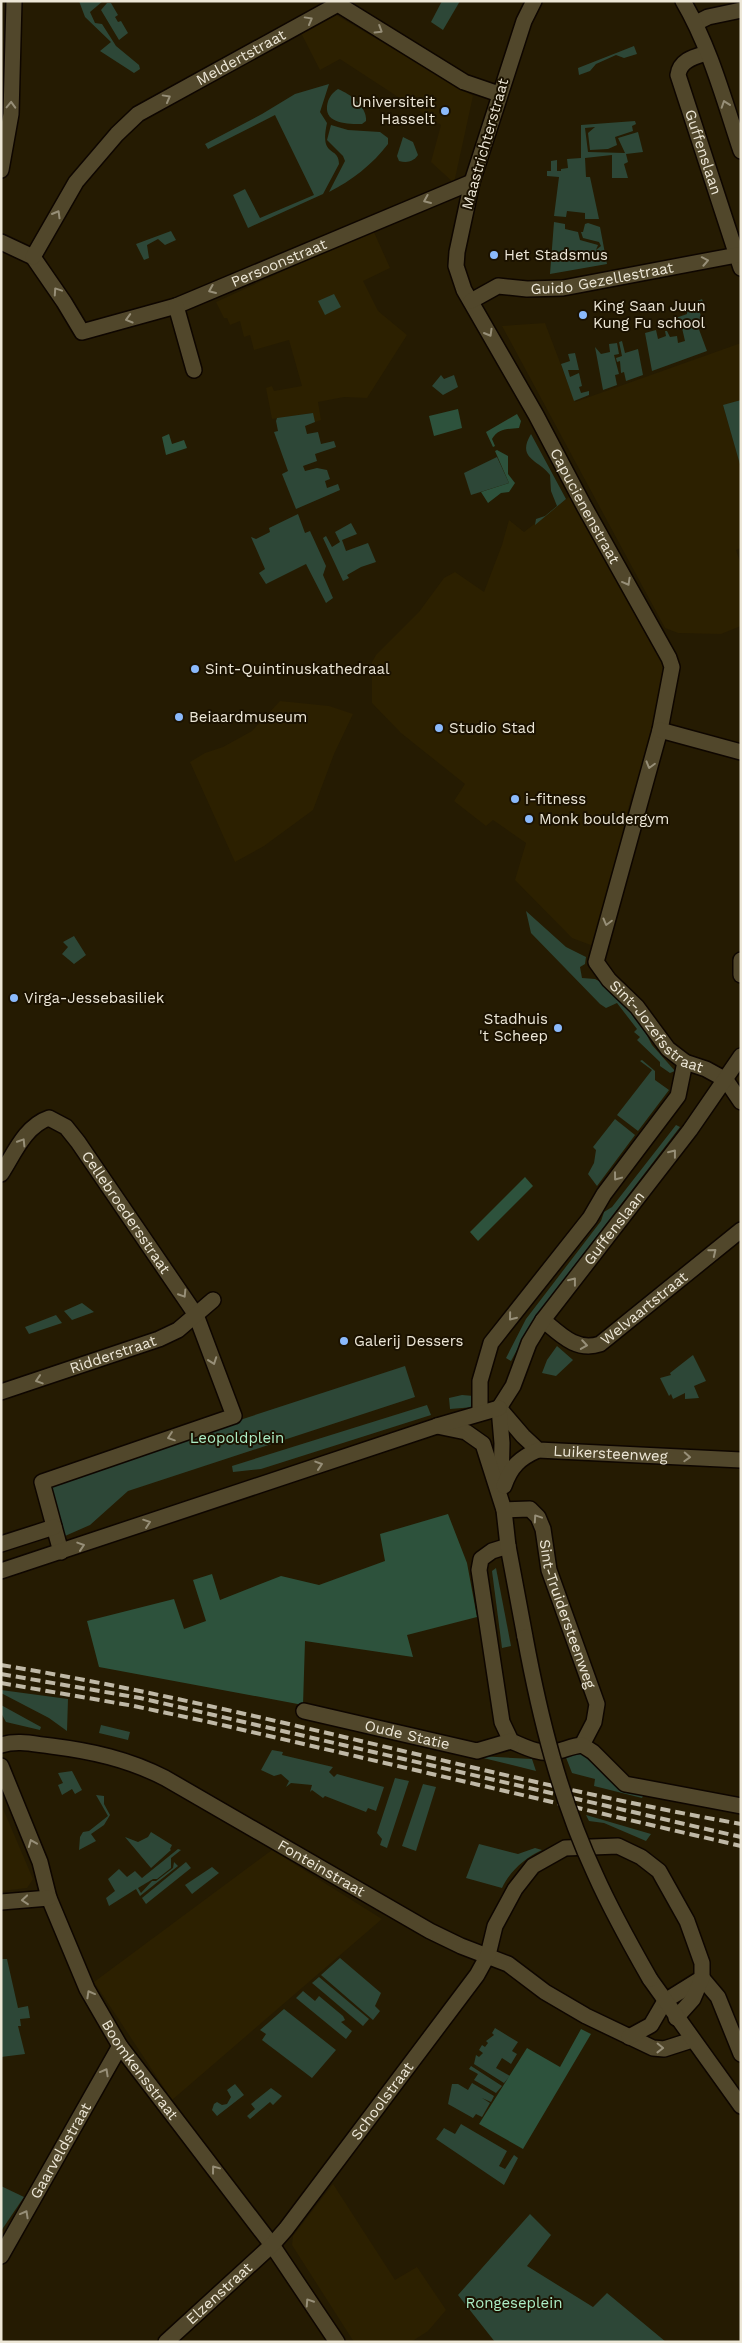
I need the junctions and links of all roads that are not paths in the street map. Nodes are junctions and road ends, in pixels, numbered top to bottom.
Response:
1 (14, 1) edge
2 (534, 1) edge
3 (683, 1) edge
4 (734, 8) edge
5 (696, 23) junction
6 (707, 53) junction
7 (499, 94) junction
8 (741, 150) edge
9 (1, 170) edge
10 (472, 182) junction
11 (1, 242) edge
12 (33, 257) junction
13 (739, 261) edge
14 (467, 296) junction
15 (176, 306) junction
16 (194, 370) dead end
17 (660, 730) junction
18 (741, 752) edge
19 (741, 960) edge
20 (596, 962) joint
21 (741, 974) edge
22 (741, 1056) edge
23 (685, 1062) junction
24 (726, 1080) junction
25 (741, 1102) edge
26 (1, 1174) edge
27 (741, 1230) edge
28 (213, 1300) dead end
29 (196, 1315) junction
30 (543, 1320) junction
31 (1, 1392) edge
32 (499, 1408) junction
33 (480, 1413) junction
34 (437, 1426) junction
35 (483, 1444) junction
36 (538, 1450) junction
37 (741, 1460) edge
38 (502, 1503) junction
39 (54, 1527) junction
40 (1, 1544) edge
41 (508, 1546) junction
42 (61, 1552) junction
43 (1, 1571) edge
44 (304, 1710) dead end
45 (510, 1741) junction
46 (1, 1745) edge
47 (582, 1745) junction
48 (1, 1766) edge
49 (741, 1806) edge
50 (49, 1898) junction
51 (1, 1902) edge
52 (488, 1956) junction
53 (702, 1978) junction
54 (665, 2001) junction
55 (676, 2018) junction
56 (628, 2036) junction
57 (692, 2040) junction
58 (120, 2046) junction
59 (741, 2054) edge
60 (741, 2106) edge
61 (272, 2245) junction
62 (1, 2256) edge
63 (166, 2342) edge
64 (336, 2342) edge

9 -> 1 street
2 - 7 street, Maastrichterstraat
3 - 5 street
4 - 5 street
5 - 6 street
8 -> 6 street
6 - 13 street, Guffenslaan
7 - 10 street, Maastrichterstraat
12 -> 7 street, Meldertstraat
10 - 14 street, Maastrichterstraat
10 -> 15 street, Persoonstraat
11 - 12 street
15 -> 12 street, Persoonstraat
14 -> 13 street, Guido Gezellestraat
14 -> 17 street, Capucienenstraat
15 - 16 street
17 - 18 street
17 -> 20 street, Capucienenstraat
19 - 21 street
20 - 23 street, Sint-Jozefsstraat
22 - 24 street, Guffenslaan
23 - 24 street, Sint-Jozefsstraat
23 -> 33 street, Guffenslaan
24 - 25 street
30 -> 24 street, Guffenslaan
26 -> 29 street, Cellebroedersstraat
30 -> 27 street, Welvaartstraat
28 - 29 street, Ridderstraat
29 -> 31 street, Ridderstraat
29 -> 39 street, Cellebroedersstraat
30 - 32 street, Guffenslaan
32 - 33 street
32 - 36 street, Luikersteenweg
32 - 38 street
33 - 34 street
33 - 35 street
34 - 35 street
42 -> 34 street
35 - 38 street
36 -> 37 street, Luikersteenweg
36 - 38 street
38 - 41 street
47 -> 38 street, Sint-Truidersteenweg
39 - 40 street
39 - 42 street
41 - 45 street
41 - 54 street, bridge
42 - 43 street
44 - 45 street, Oude Statie
45 - 47 street
46 - 52 street, Fonteinstraat
47 - 49 street
50 -> 48 street, Boomkensstraat
50 -> 51 street
58 -> 50 street, Boomkensstraat
52 - 53 street
52 - 56 street, Fonteinstraat
52 - 61 street, Schoolstraat
53 - 54 street
53 - 55 street
53 - 59 street
54 - 55 street
54 - 56 street
55 - 57 street
56 -> 57 street, Fonteinstraat
57 - 60 street
61 -> 58 street, Boomkensstraat
62 -> 58 street, Gaarveldstraat
61 - 63 street, Elzenstraat
64 -> 61 street, Boomkensstraat

